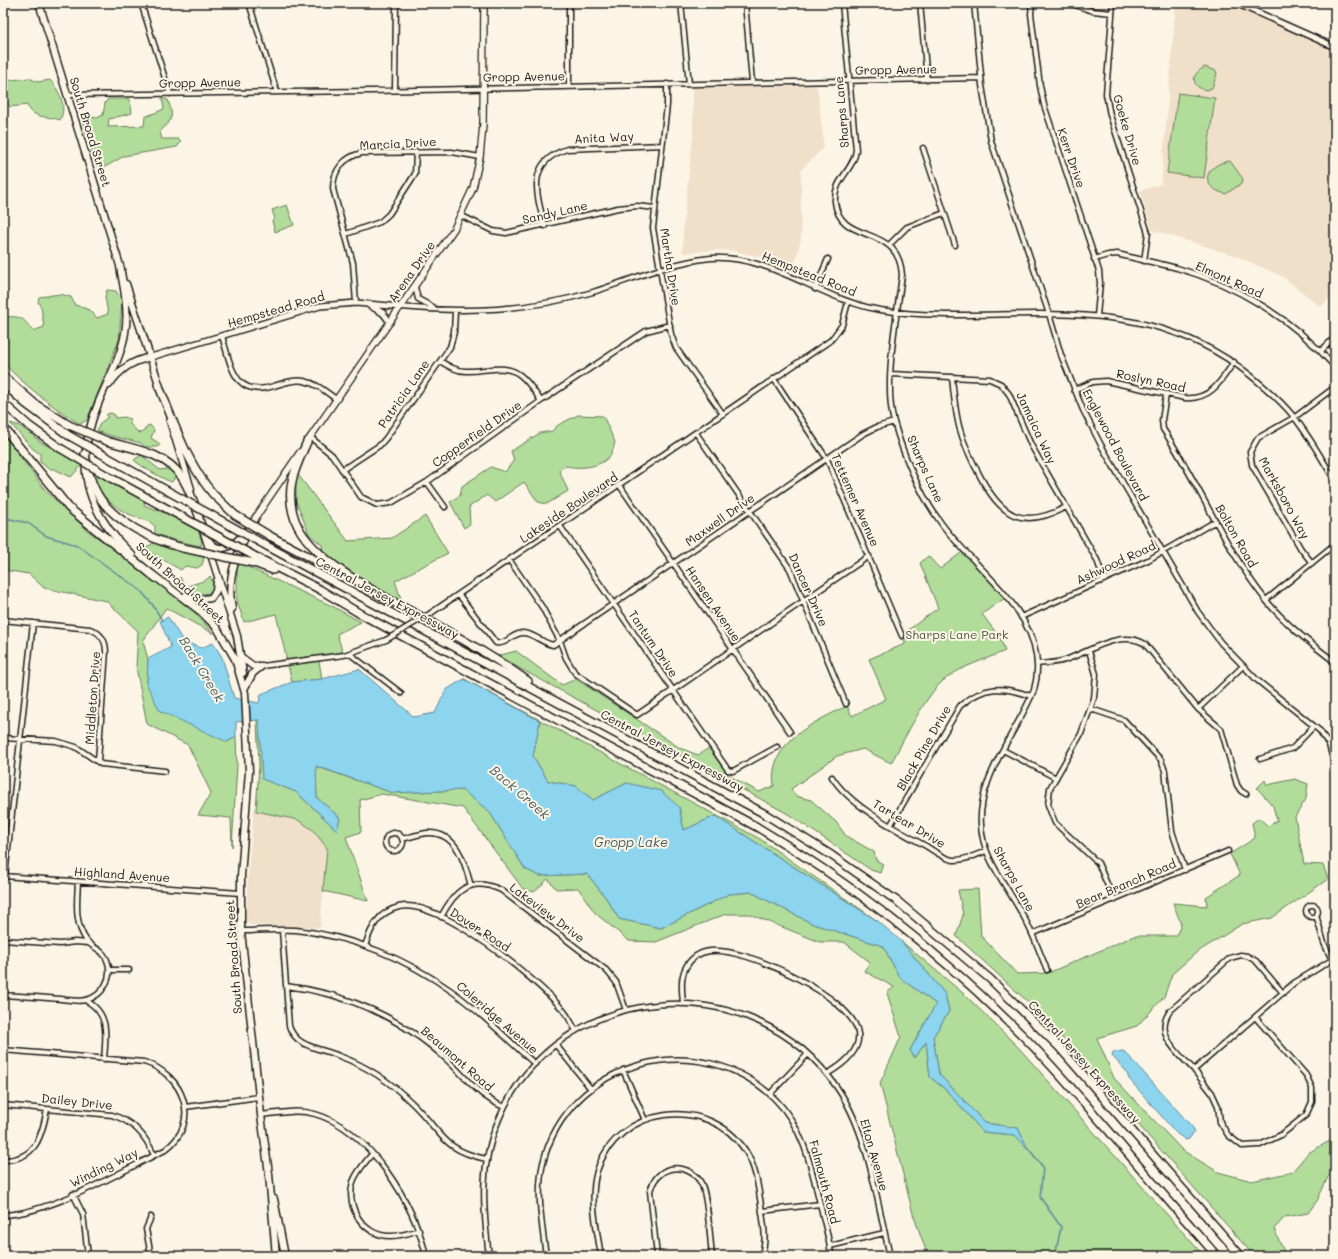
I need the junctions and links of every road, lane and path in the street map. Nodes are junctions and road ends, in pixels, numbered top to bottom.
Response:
1 (38, 3) edge
2 (141, 3) edge
3 (249, 3) edge
4 (396, 3) edge
5 (484, 3) edge
6 (569, 3) edge
7 (681, 3) edge
8 (745, 3) edge
9 (842, 3) edge
10 (920, 3) edge
11 (974, 3) edge
12 (1032, 3) edge
13 (1069, 3) edge
14 (1113, 3) edge
15 (1236, 3) edge
16 (1112, 13) junction
17 (1335, 47) edge
18 (981, 78) junction
19 (927, 80) junction
20 (850, 81) junction
21 (752, 82) junction
22 (667, 84) junction
23 (688, 84) junction
24 (569, 86) junction
25 (483, 88) junction
26 (395, 90) junction
27 (276, 92) junction
28 (170, 94) junction
29 (67, 95) junction
30 (662, 145) junction
31 (923, 148) dead end
32 (416, 152) junction
33 (480, 157) junction
34 (655, 208) junction
35 (944, 212) junction
36 (462, 216) junction
37 (545, 226) junction
38 (346, 234) junction
39 (889, 245) junction
40 (955, 245) dead end
41 (1094, 258) junction
42 (828, 259) dead end
43 (1144, 261) junction
44 (120, 267) junction
45 (660, 270) junction
46 (415, 286) junction
47 (815, 289) junction
48 (356, 302) junction
49 (848, 302) junction
50 (365, 303) junction
51 (401, 307) junction
52 (439, 309) junction
53 (455, 311) junction
54 (898, 312) junction
55 (1050, 314) junction
56 (1098, 316) junction
57 (390, 322) junction
58 (670, 325) junction
59 (222, 336) junction
60 (1335, 337) edge
61 (1321, 352) junction
62 (151, 357) junction
63 (440, 361) junction
64 (1234, 362) junction
65 (1335, 367) edge
66 (891, 374) junction
67 (3, 376) edge
68 (952, 377) junction
69 (774, 380) junction
70 (3, 383) edge
71 (158, 384) junction
72 (1335, 387) edge
73 (1074, 390) junction
74 (102, 394) junction
75 (1166, 395) junction
76 (336, 399) junction
77 (541, 401) junction
78 (3, 403) edge
79 (723, 414) junction
80 (1295, 417) junction
81 (894, 422) junction
82 (3, 427) edge
83 (696, 433) junction
84 (309, 439) junction
85 (85, 454) junction
86 (827, 459) junction
87 (342, 470) junction
88 (1335, 481) edge
89 (427, 482) junction
90 (620, 486) junction
91 (445, 507) dead end
92 (1066, 507) junction
93 (751, 511) junction
94 (199, 515) junction
95 (256, 517) junction
96 (1216, 521) junction
97 (560, 526) junction
98 (204, 531) junction
99 (1335, 544) edge
100 (1162, 552) junction
101 (869, 556) junction
102 (255, 560) junction
103 (510, 561) junction
104 (1312, 563) junction
105 (673, 564) junction
106 (217, 572) junction
107 (156, 578) junction
108 (1104, 580) junction
109 (171, 589) junction
110 (380, 593) junction
111 (459, 595) junction
112 (1266, 600) junction
113 (803, 601) junction
114 (614, 604) junction
115 (1021, 617) junction
116 (3, 620) edge
117 (33, 623) junction
118 (237, 636) junction
119 (902, 636) dead end
120 (560, 641) junction
121 (732, 650) junction
122 (1089, 651) junction
123 (350, 654) junction
124 (241, 657) junction
125 (1335, 662) edge
126 (1038, 664) junction
127 (262, 666) junction
128 (1243, 666) junction
129 (245, 691) junction
130 (673, 691) junction
131 (401, 693) dead end
132 (547, 696) junction
133 (1032, 696) junction
134 (846, 704) dead end
135 (1091, 709) junction
136 (1198, 709) junction
137 (1314, 726) junction
138 (790, 732) dead end
139 (3, 738) edge
140 (20, 740) junction
141 (776, 747) dead end
142 (1003, 750) junction
143 (1260, 760) dead end
144 (98, 761) junction
145 (1335, 767) edge
146 (165, 771) dead end
147 (832, 778) dead end
148 (1056, 778) junction
149 (1246, 794) dead end
150 (890, 826) junction
151 (402, 839) junction
152 (986, 851) junction
153 (1228, 851) dead end
154 (1185, 870) junction
155 (4, 876) edge
156 (78, 882) junction
157 (471, 886) junction
158 (240, 893) junction
159 (1114, 900) junction
160 (1316, 915) dead end
161 (441, 917) junction
162 (282, 930) junction
163 (241, 931) junction
164 (1032, 934) junction
165 (3, 940) edge
166 (88, 943) junction
167 (365, 946) junction
168 (1333, 959) edge
169 (109, 970) junction
170 (129, 970) dead end
171 (1047, 970) dead end
172 (286, 986) junction
173 (1284, 993) junction
174 (3, 994) edge
175 (85, 1000) junction
176 (682, 1003) junction
177 (626, 1010) junction
178 (1256, 1018) junction
179 (576, 1031) junction
180 (556, 1045) junction
181 (3, 1050) edge
182 (808, 1054) junction
183 (104, 1059) junction
184 (535, 1064) junction
185 (623, 1070) junction
186 (1194, 1070) junction
187 (827, 1074) junction
188 (591, 1089) junction
189 (770, 1094) junction
190 (259, 1097) junction
191 (3, 1105) edge
192 (185, 1107) junction
193 (504, 1107) junction
194 (47, 1109) junction
195 (261, 1115) junction
196 (645, 1120) junction
197 (372, 1154) junction
198 (154, 1155) junction
199 (486, 1159) junction
200 (3, 1160) edge
201 (269, 1174) junction
202 (73, 1194) junction
203 (820, 1204) junction
204 (762, 1211) junction
205 (3, 1215) edge
206 (151, 1217) dead end
207 (419, 1230) junction
208 (884, 1233) junction
209 (830, 1246) junction
210 (88, 1256) edge
211 (151, 1256) edge
212 (276, 1256) edge
213 (285, 1256) edge
214 (426, 1256) edge
215 (489, 1256) edge
216 (546, 1256) edge
217 (601, 1256) edge
218 (657, 1256) edge
219 (712, 1256) edge
220 (761, 1256) edge
221 (831, 1256) edge
222 (890, 1256) edge
223 (1217, 1256) edge
224 (1241, 1256) edge

1 - 29 main road, South Broad Street
2 - 28 street
3 - 27 street
4 - 26 street
5 - 25 main road, Arena Drive
6 - 24 street
7 - 23 street
8 - 21 street
9 - 20 street, Sharps Lane
10 - 19 street
11 - 18 street, Englewood Boulevard
12 - 41 street, Kerr Drive
13 - 16 street
14 - 16 street, Goeke Drive
15 - 17 street
16 - 43 street, Goeke Drive
18 - 19 street, Gropp Avenue
18 - 55 street, Englewood Boulevard
19 - 20 street, Gropp Avenue
20 - 21 street, Gropp Avenue
20 - 39 street, Sharps Lane
21 - 23 street, Gropp Avenue
22 - 23 street, Gropp Avenue
22 - 24 street, Gropp Avenue
22 - 30 street, Martha Drive
24 - 25 street, Gropp Avenue
25 - 26 street, Gropp Avenue
25 - 33 main road, Arena Drive
26 - 27 street, Gropp Avenue
27 - 28 street, Gropp Avenue
28 - 29 street, Gropp Avenue
29 - 44 main road, South Broad Street
30 - 34 street, Martha Drive
30 - 37 street, Anita Way
31 - 35 street
32 - 33 street, Marcia Drive
32 - 38 street
32 - 38 street, Marcia Drive
33 - 36 main road, Arena Drive
34 - 37 street, Sandy Lane
34 - 45 street, Martha Drive
35 - 39 street
35 - 40 street
36 - 37 street, Sandy Lane
36 - 46 main road, Arena Drive
38 - 48 street, Marcia Drive
39 - 54 street, Sharps Lane
41 - 43 street, Elmont Road
41 - 56 street, Kerr Drive
42 - 47 street
43 - 61 street, Elmont Road
44 - 62 main road, South Broad Street
44 - 74 main road, South Broad Street
45 - 47 street, Hempstead Road
45 - 53 street, Hempstead Road
45 - 58 street, Martha Drive
46 - 51 main road, Arena Drive
46 - 52 street
47 - 49 street, Hempstead Road
48 - 50 street, Hempstead Road
48 - 59 street, Hempstead Road
49 - 54 street, Hempstead Road
49 - 69 street, Lakeside Boulevard
50 - 51 street, Hempstead Road
50 - 57 street
51 - 52 street, Hempstead Road
51 - 57 main road, Arena Drive
52 - 53 street, Hempstead Road
53 - 63 street, Patricia Lane
54 - 55 street, Hempstead Road
54 - 66 street, Sharps Lane
55 - 56 street, Hempstead Road
55 - 73 street, Englewood Boulevard
56 - 64 street, Hempstead Road
57 - 76 main road, Arena Drive
58 - 77 street, Copperfield Drive
58 - 79 street, Martha Drive
59 - 62 street, Hempstead Road
59 - 76 street
60 - 61 street
61 - 65 street, Elmont Road
62 - 71 main road, South Broad Street
62 - 74 main road
63 - 77 street
63 - 87 street, Patricia Lane
64 - 75 street, Roslyn Road
64 - 80 street, Hempstead Road
66 - 68 street, Jamaica Way
66 - 81 street, Sharps Lane
67 - 94 highway, bridge
68 - 92 street, Jamaica Way
68 - 92 street
69 - 79 street, Lakeside Boulevard
69 - 86 street, Tettemer Avenue
70 - 132 highway, Central Jersey Expressway, bridge
71 - 94 main road, South Broad Street
71 - 110 highway, bridge
72 - 80 street, Marksboro Way
73 - 75 street, Roslyn Road
73 - 100 street, Englewood Boulevard
74 - 85 main road, South Broad Street
75 - 96 street, Bolton Road
76 - 84 main road, Arena Drive
77 - 89 street, Copperfield Drive
78 - 102 highway, bridge
79 - 83 street, Lakeside Boulevard
80 - 88 street, Hempstead Road
80 - 104 street, Marksboro Way
81 - 86 street, Maxwell Drive
81 - 115 street, Sharps Lane
82 - 107 highway
83 - 90 street, Lakeside Boulevard
83 - 93 street, Dancer Drive
84 - 87 street, Copperfield Drive
84 - 95 main road, Arena Drive
84 - 110 highway
85 - 102 highway, bridge
85 - 107 main road, South Broad Street
86 - 93 street, Maxwell Drive
86 - 101 street, Tettemer Avenue
87 - 89 street, Copperfield Drive
89 - 91 street
90 - 97 street, Lakeside Boulevard
90 - 105 street, Hansen Avenue
92 - 108 street, Jamaica Way
93 - 105 street, Maxwell Drive
93 - 113 street, Dancer Drive
94 - 98 main road, South Broad Street
95 - 98 main road
95 - 118 main road
96 - 100 street, Ashwood Road
96 - 112 street, Bolton Road
97 - 103 street, Lakeside Boulevard
97 - 114 street, Tantum Drive
98 - 106 main road, South Broad Street
99 - 104 street
100 - 108 street, Ashwood Road
100 - 128 street, Englewood Boulevard
101 - 113 street
101 - 119 street, Tettemer Avenue
102 - 223 highway, Central Jersey Expressway
103 - 111 street, Lakeside Boulevard
103 - 120 street
104 - 112 street
105 - 114 street, Maxwell Drive
105 - 121 street, Hansen Avenue
106 - 109 main road
106 - 118 main road, South Broad Street
107 - 109 main road, South Broad Street
108 - 115 street, Ashwood Road
109 - 129 main road, South Broad Street
110 - 132 highway
111 - 120 street
111 - 123 street, Lakeside Boulevard, bridge
112 - 125 street, Bolton Road
113 - 121 street
113 - 134 street, Dancer Drive
114 - 120 street, Maxwell Drive
114 - 130 street, Tantum Drive
115 - 126 street, Sharps Lane
116 - 117 street
117 - 140 street
117 - 144 street, Middleton Drive
118 - 124 main road, South Broad Street
120 - 130 street
121 - 130 street
121 - 138 street, Hansen Avenue
122 - 126 street
122 - 135 street
122 - 136 street
123 - 127 street, Lakeside Boulevard
123 - 131 street
124 - 127 main road
124 - 129 main road, South Broad Street
126 - 133 street, Sharps Lane
127 - 129 main road
128 - 136 street
128 - 137 street, Englewood Boulevard
129 - 158 main road, South Broad Street
130 - 141 street, Tantum Drive
132 - 224 highway, Central Jersey Expressway
133 - 142 street, Sharps Lane
133 - 150 street, Black Pine Drive
135 - 148 street
135 - 154 street
136 - 149 street
137 - 143 street
137 - 145 street, Englewood Boulevard
139 - 140 street
140 - 144 street
140 - 155 street
142 - 148 street
142 - 152 street, Sharps Lane
144 - 146 street
147 - 150 street, Tartear Drive
148 - 159 street
150 - 152 street, Tartear Drive
151 - 151 street
151 - 157 street
152 - 164 street, Sharps Lane
153 - 154 street, Bear Branch Road
154 - 159 street, Bear Branch Road
155 - 156 street, Highland Avenue
156 - 158 street, Highland Avenue
156 - 166 street
157 - 161 street, Lakeview Drive
157 - 177 street, Lakeview Drive
158 - 163 main road, South Broad Street
159 - 164 street, Bear Branch Road
160 - 168 street
161 - 167 street, Dover Road
161 - 179 street, Dover Road
162 - 163 street, Coleridge Avenue
162 - 167 street, Coleridge Avenue
162 - 172 street
163 - 190 main road, South Broad Street
164 - 171 street, Sharps Lane
165 - 166 street
166 - 169 street
167 - 184 street, Coleridge Avenue
168 - 173 street
169 - 170 street
169 - 175 street
172 - 193 street, Beaumont Road
172 - 199 street
173 - 178 street
173 - 186 street
174 - 175 street
175 - 183 street
176 - 177 street, Elton Avenue
176 - 182 street, Elton Avenue
176 - 187 street
177 - 179 street, Elton Avenue
178 - 186 street
178 - 186 street
179 - 180 street, Elton Avenue
180 - 184 street, Elton Avenue
180 - 188 street
181 - 183 street, Winding Way
182 - 187 street, Elton Avenue
182 - 189 street
183 - 192 street, Winding Way
184 - 193 street, Elton Avenue
185 - 188 street, Falmouth Road
185 - 189 street, Falmouth Road
185 - 196 street
187 - 208 street, Elton Avenue
188 - 216 street, Falmouth Road
189 - 203 street, Falmouth Road
190 - 192 street
190 - 195 main road, South Broad Street
191 - 194 street, Dailey Drive
192 - 198 street, Winding Way
193 - 199 street, Elton Avenue
194 - 198 street, Dailey Drive
194 - 200 street
195 - 197 street
195 - 201 main road, South Broad Street
196 - 204 street
196 - 217 street
197 - 207 street
197 - 207 street
198 - 202 street, Winding Way
199 - 215 street, Elton Avenue
201 - 212 main road, South Broad Street
201 - 213 main road, South Broad Street
202 - 205 street, Winding Way
202 - 210 street
203 - 204 street
203 - 209 street, Falmouth Road
204 - 220 street
206 - 211 street
207 - 214 street
208 - 209 street
208 - 222 street, Elton Avenue
209 - 221 street, Falmouth Road
218 - 219 street

